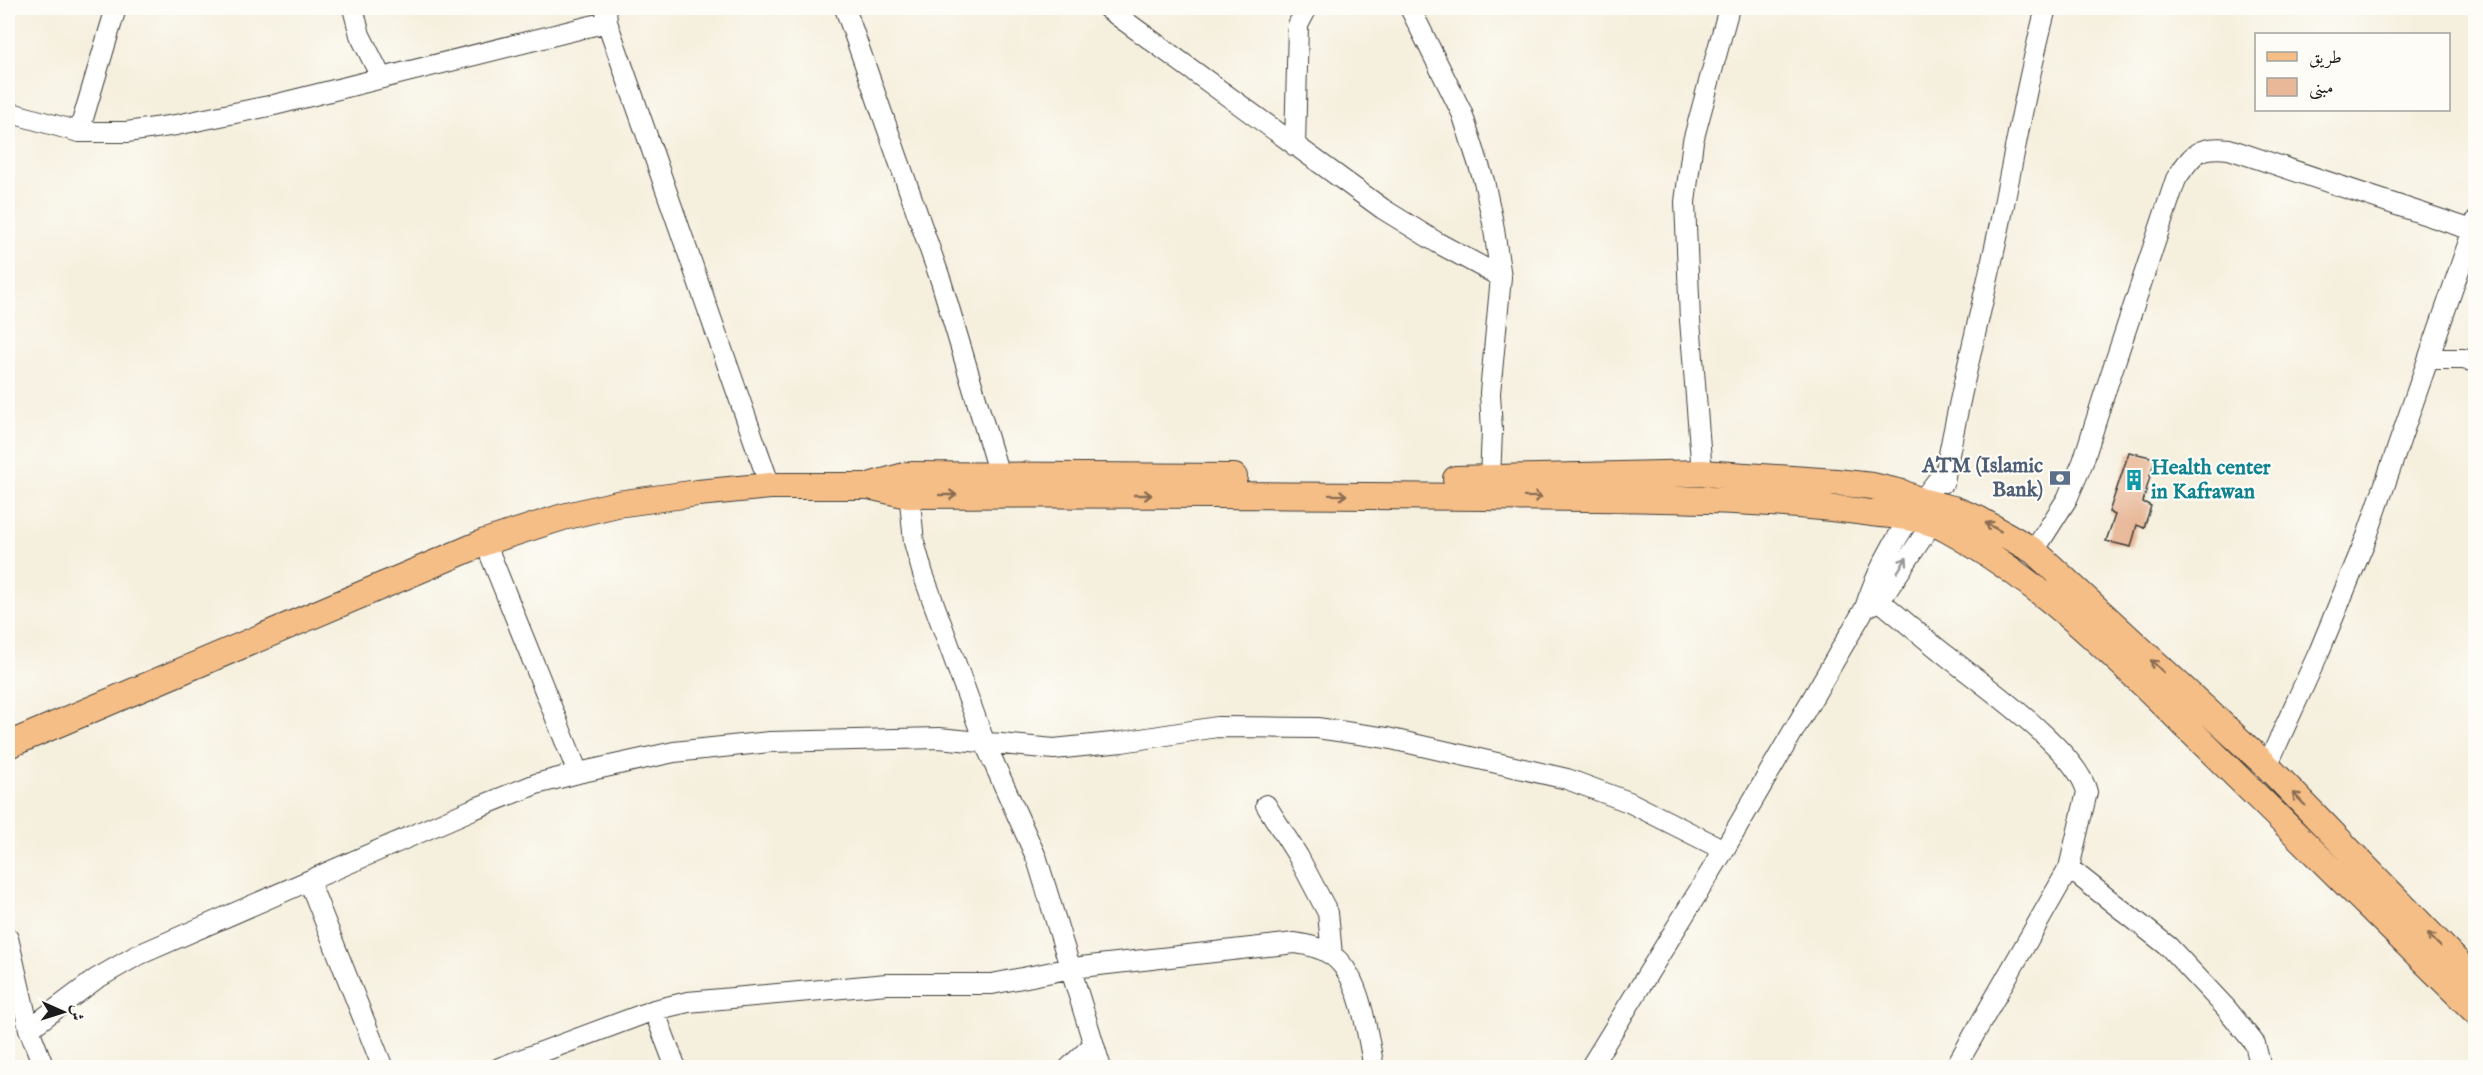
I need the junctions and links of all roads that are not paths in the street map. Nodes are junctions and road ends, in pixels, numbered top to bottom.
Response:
1 (116, 8) edge
2 (353, 8) edge
3 (845, 8) edge
4 (1107, 8) edge
5 (1307, 8) edge
6 (1410, 8) edge
7 (1729, 8) edge
8 (2046, 8) edge
9 (607, 15) edge
10 (381, 77) junction
11 (8, 112) edge
12 (79, 132) junction
13 (1295, 146) junction
14 (2474, 225) edge
15 (1501, 278) junction
16 (2429, 359) junction
17 (2475, 362) edge
18 (1702, 473) junction
19 (999, 475) junction
20 (1490, 479) junction
21 (908, 485) junction
22 (770, 486) junction
23 (1925, 512) junction
24 (485, 542) junction
25 (2034, 551) junction
26 (1872, 604) junction
27 (984, 741) junction
28 (8, 745) edge
29 (2267, 766) junction
30 (578, 772) junction
31 (1266, 805) dead end
32 (1724, 850) junction
33 (2069, 868) junction
34 (309, 881) junction
35 (8, 938) edge
36 (1332, 955) junction
37 (1072, 968) junction
38 (2475, 981) edge
39 (654, 1010) junction
40 (2475, 1012) edge
41 (29, 1029) junction
42 (1093, 1045) junction
43 (44, 1068) edge
44 (383, 1068) edge
45 (499, 1068) edge
46 (676, 1068) edge
47 (1069, 1068) edge
48 (1101, 1068) edge
49 (1374, 1068) edge
50 (1590, 1068) edge
51 (1955, 1068) edge
52 (2261, 1068) edge

1 - 12 street
2 - 10 street
3 - 19 street
4 - 13 street
5 - 13 street
6 - 15 street
7 - 18 street
8 - 23 street
9 - 10 street
9 - 22 street
10 - 12 street
11 - 12 street
13 - 15 street
14 - 16 street
14 - 25 street
15 - 20 street
16 - 17 street
16 - 29 street
18 - 20 main road
18 - 23 main road
19 - 20 main road
19 - 21 main road
21 - 22 main road
21 -> 23 main road
21 - 27 street
22 - 24 main road
25 -> 23 main road
23 - 26 street
23 - 40 main road
24 - 28 main road
24 - 30 street
29 -> 25 main road
26 - 32 street
26 - 33 street
27 - 30 street
27 - 32 street
27 - 37 street
38 -> 29 main road
30 - 34 street
31 - 36 street
32 - 50 street
33 - 51 street
33 - 52 street
34 - 41 street
34 - 44 street
35 - 41 street
36 - 37 street
36 - 49 street
37 - 39 street
37 - 42 street
39 - 45 street
39 - 46 street
41 - 43 street
42 - 47 street
42 - 48 street

